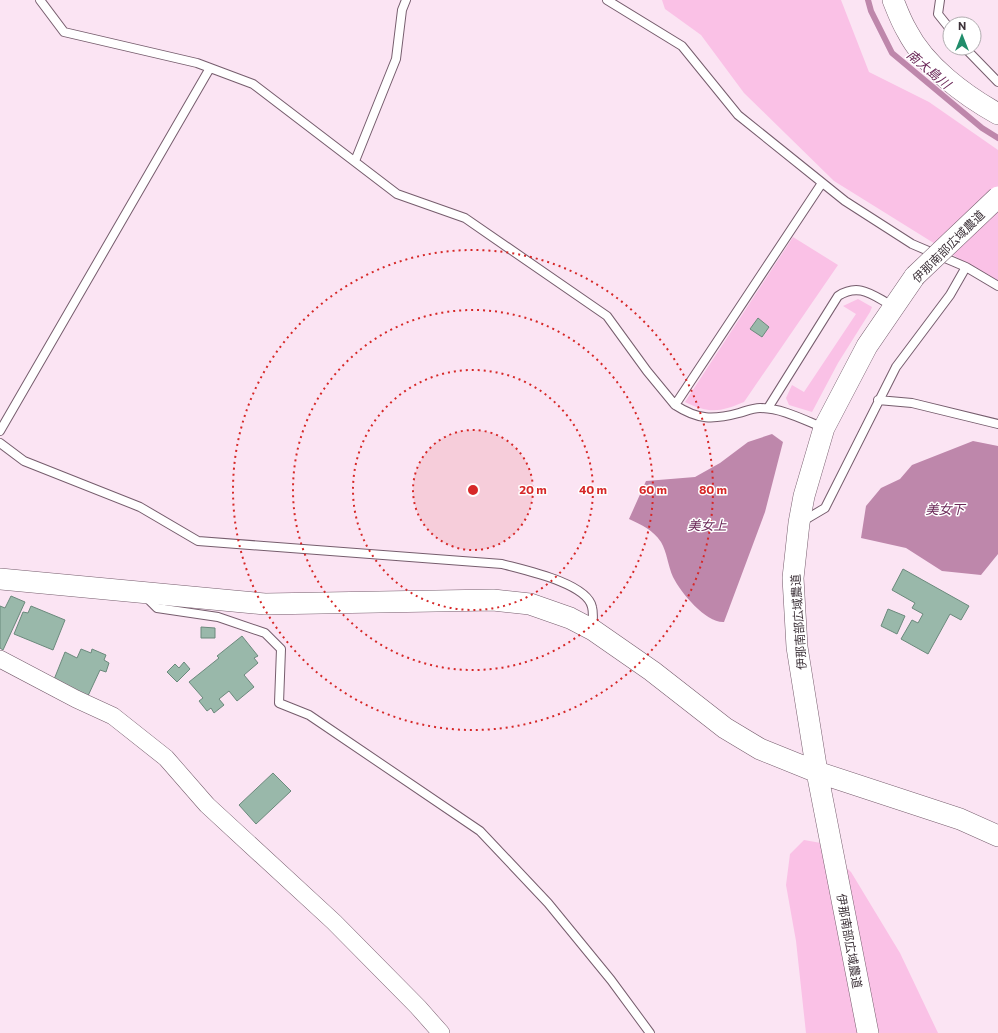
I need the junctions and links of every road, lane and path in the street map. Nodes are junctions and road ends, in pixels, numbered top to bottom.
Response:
1 (40, 0) edge
2 (406, 0) edge
3 (607, 0) edge
4 (893, 0) edge
5 (940, 0) edge
6 (942, 19) edge
7 (973, 56) edge
8 (210, 68) junction
9 (998, 82) edge
10 (998, 114) edge
11 (355, 161) junction
12 (822, 183) junction
13 (998, 197) edge
14 (966, 267) junction
15 (998, 286) edge
16 (893, 307) junction
17 (878, 400) junction
18 (675, 405) junction
19 (768, 408) junction
20 (998, 424) edge
21 (824, 428) junction
22 (0, 431) edge
23 (0, 443) edge
24 (799, 523) junction
25 (0, 578) edge
26 (139, 591) junction
27 (593, 630) junction
28 (0, 658) edge
29 (817, 772) junction
30 (998, 836) edge
31 (441, 1033) edge
32 (650, 1033) edge
33 (868, 1033) edge

1 - 8 lane
2 - 11 lane
3 - 12 lane
4 - 10 street
5 - 6 lane
7 - 9 lane
8 - 11 lane
8 - 22 lane
11 - 18 lane
12 - 14 lane
12 - 18 lane
13 - 16 street, 伊那南部広域農道, bridge
14 - 15 lane
14 - 17 lane
16 - 19 lane
16 - 21 street, 伊那南部広域農道
17 - 20 lane
17 - 24 lane
18 - 19 lane
19 - 21 lane
21 - 24 street, 伊那南部広域農道
23 - 27 lane
24 - 29 street, 伊那南部広域農道
25 - 26 street
26 - 27 street
26 - 32 lane
27 - 29 street
28 - 31 street
29 - 30 street
29 - 33 street, 伊那南部広域農道

